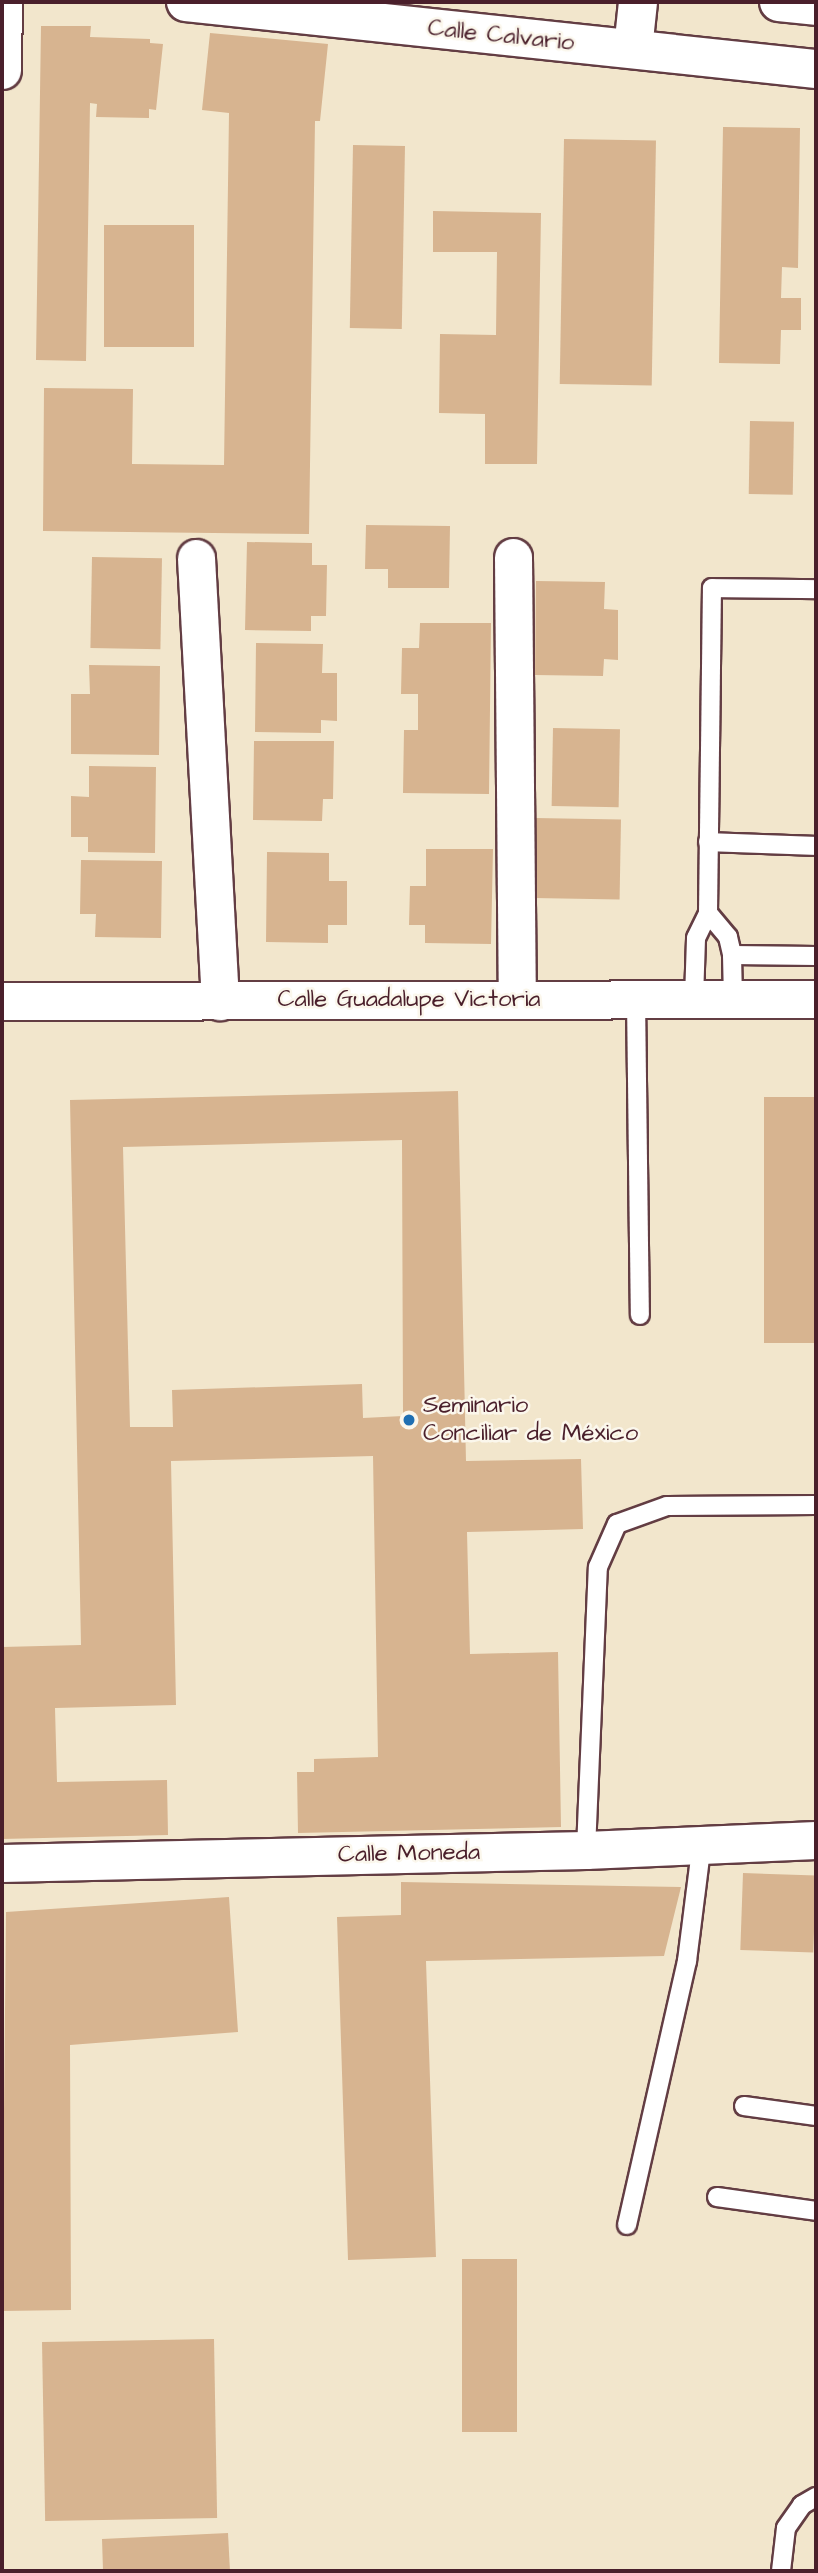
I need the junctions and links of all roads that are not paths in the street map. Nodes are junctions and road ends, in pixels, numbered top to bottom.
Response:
1 (3, 2) edge
2 (186, 2) edge
3 (638, 2) edge
4 (779, 2) edge
5 (257, 5) edge
6 (816, 6) edge
7 (356, 11) edge
8 (633, 49) junction
9 (816, 69) edge
10 (2, 70) edge
11 (513, 557) dead end
12 (196, 558) dead end
13 (816, 589) edge
14 (708, 842) junction
15 (816, 846) edge
16 (708, 913) junction
17 (732, 955) junction
18 (816, 956) edge
19 (517, 999) junction
20 (636, 999) junction
21 (694, 999) junction
22 (733, 999) junction
23 (816, 999) edge
24 (220, 1001) junction
25 (2, 1002) edge
26 (640, 1315) dead end
27 (816, 1505) edge
28 (816, 1840) edge
29 (702, 1843) junction
30 (586, 1850) junction
31 (2, 1863) edge
32 (744, 2106) dead end
33 (816, 2116) edge
34 (717, 2197) dead end
35 (816, 2211) edge
36 (627, 2225) dead end
37 (816, 2497) edge
38 (781, 2571) edge

1 - 10 street
2 - 5 street, Calle Calvario
3 - 8 street
4 - 6 street
5 - 7 street, Calle Calvario
7 - 8 street, Calle Calvario
8 - 9 street, Calle Calvario
11 - 19 street
12 - 24 street
13 - 14 lane
14 - 15 lane
14 - 16 lane
16 - 17 lane
16 - 21 lane
17 - 18 lane
17 - 22 lane
19 - 20 street, Calle Guadalupe Victoria
19 - 24 street, Calle Guadalupe Victoria
20 - 21 street, Calle Guadalupe Victoria
20 - 26 lane
21 - 22 street, Calle Guadalupe Victoria
22 - 23 street, Calle Guadalupe Victoria
24 - 25 street, Calle Guadalupe Victoria
27 - 30 lane
28 - 29 street, Calle Moneda
29 - 30 street, Calle Moneda
29 - 36 lane
30 - 31 street, Calle Moneda
32 - 33 lane
34 - 35 lane
37 - 38 lane

